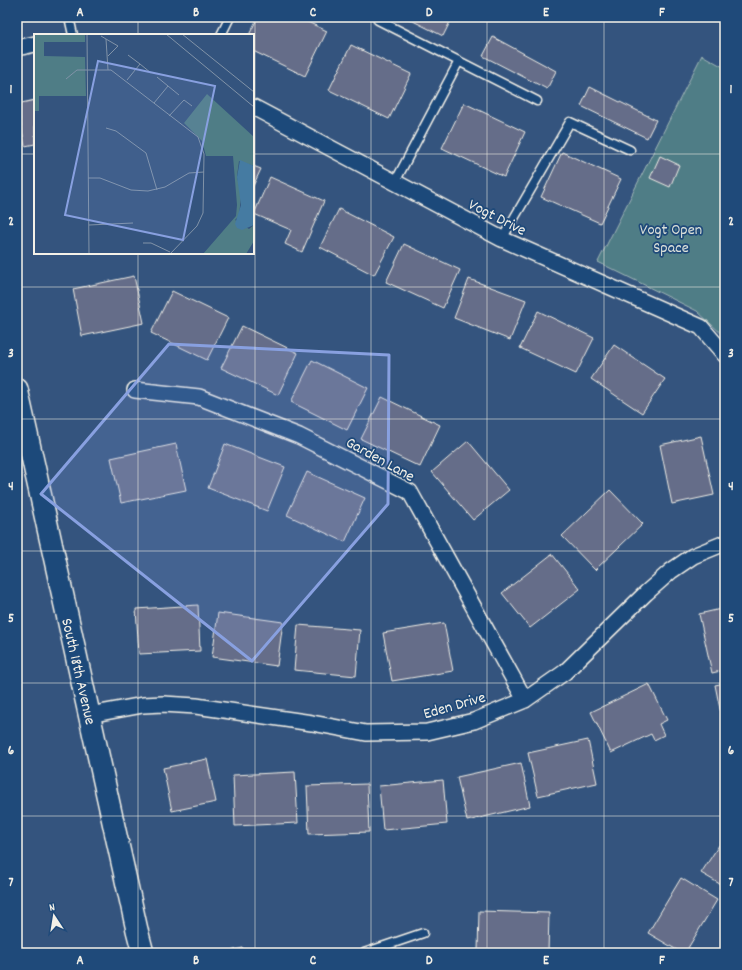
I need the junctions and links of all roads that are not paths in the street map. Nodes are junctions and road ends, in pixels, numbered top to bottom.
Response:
1 (69, 17) edge
2 (230, 17) edge
3 (378, 20) dead end
4 (73, 34) edge
5 (222, 34) edge
6 (34, 44) edge
7 (17, 48) edge
8 (459, 61) junction
9 (537, 102) dead end
10 (254, 108) edge
11 (630, 150) dead end
12 (395, 182) junction
13 (502, 239) junction
14 (725, 355) edge
15 (17, 389) edge
16 (135, 390) dead end
17 (725, 543) edge
18 (525, 700) junction
19 (89, 715) junction
20 (423, 933) dead end
21 (143, 953) edge
22 (364, 953) edge

1 - 4 lane
2 - 5 lane
3 - 8 lane
6 - 7 street
8 - 9 lane
8 - 12 lane
10 - 12 street, Vogt Drive
11 - 13 lane
12 - 13 street, Vogt Drive
13 - 14 street, Vogt Drive
15 - 19 street, South 18th Avenue
16 - 18 street, Garden Lane
17 - 18 street, Eden Drive
18 - 19 street, Eden Drive
19 - 21 street, South 18th Avenue
20 - 22 lane

